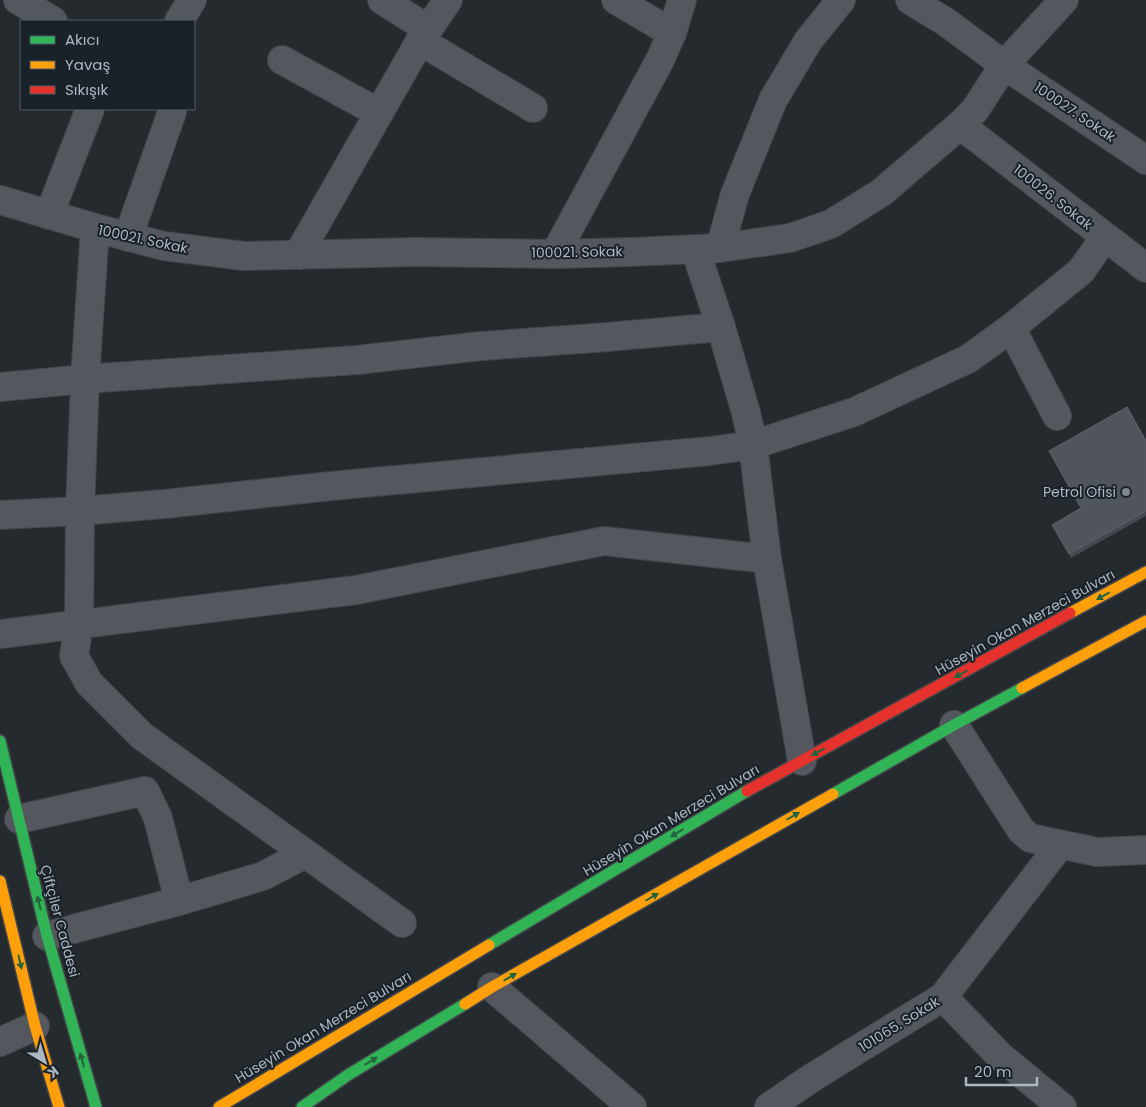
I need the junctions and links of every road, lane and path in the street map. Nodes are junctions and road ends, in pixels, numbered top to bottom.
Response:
1 (18, 0) edge
2 (192, 0) edge
3 (382, 0) edge
4 (448, 0) edge
5 (616, 0) edge
6 (682, 0) edge
7 (840, 0) edge
8 (910, 0) edge
9 (1064, 0) edge
10 (51, 20) edge
11 (181, 20) edge
12 (672, 32) junction
13 (424, 35) junction
14 (282, 60) dead end
15 (1004, 65) junction
16 (533, 108) dead end
17 (90, 110) edge
18 (172, 110) edge
19 (379, 113) junction
20 (960, 125) junction
21 (1146, 160) edge
22 (0, 200) edge
23 (49, 215) junction
24 (95, 228) junction
25 (128, 237) junction
26 (1105, 237) junction
27 (707, 248) junction
28 (555, 254) junction
29 (298, 255) junction
30 (1146, 268) edge
31 (721, 327) junction
32 (1011, 328) junction
33 (85, 379) junction
34 (0, 387) edge
35 (1057, 416) dead end
36 (753, 445) junction
37 (80, 511) junction
38 (0, 515) edge
39 (768, 559) junction
40 (1146, 572) edge
41 (1146, 621) edge
42 (79, 624) junction
43 (0, 634) edge
44 (954, 725) junction
45 (0, 741) edge
46 (802, 761) junction
47 (19, 819) junction
48 (1060, 845) junction
49 (1146, 850) edge
50 (305, 854) junction
51 (0, 881) edge
52 (179, 901) junction
53 (3, 910) edge
54 (402, 923) dead end
55 (47, 936) junction
56 (492, 987) junction
57 (943, 997) junction
58 (35, 1026) junction
59 (0, 1042) edge
60 (348, 1076) junction
61 (1057, 1106) edge
62 (59, 1107) edge
63 (96, 1107) edge
64 (219, 1107) edge
65 (302, 1107) edge
66 (310, 1107) edge
67 (632, 1107) edge
68 (769, 1107) edge

1 - 10 street
2 - 11 street
3 - 13 street
4 - 13 street
5 - 12 street
6 - 12 street
7 - 27 street
8 - 15 street, 100027. Sokak
9 - 15 street, 100021. Sokak
12 - 28 street
13 - 16 street
13 - 19 street
14 - 19 street
15 - 20 street, 100021. Sokak
15 - 21 street, 100027. Sokak
17 - 23 street
18 - 25 street
19 - 29 street
20 - 26 street, 100026. Sokak
20 - 27 street, 100021. Sokak
22 - 23 street, 100021. Sokak
23 - 24 street, 100021. Sokak
24 - 25 street, 100021. Sokak
24 - 33 street
25 - 29 street, 100021. Sokak
26 - 30 street, 100026. Sokak
26 - 32 street
27 - 28 street, 100021. Sokak
27 - 31 street
28 - 29 street, 100021. Sokak
31 - 33 street
31 - 36 street
32 - 35 street
32 - 36 street
33 - 34 street
33 - 37 street
36 - 37 street
36 - 39 street
37 - 38 street
37 - 42 street
39 - 42 street
39 - 46 street
40 -> 46 main road, Hüseyin Okan Merzeci Bulvarı
41 - 44 main road
42 - 43 street
42 - 50 street
44 - 48 street
56 -> 44 main road
45 - 47 main road, Çiftçiler Caddesi
46 -> 64 main road, Hüseyin Okan Merzeci Bulvarı
47 - 52 street
55 -> 47 main road, Çiftçiler Caddesi
48 - 49 street
48 - 57 street, 101065. Sokak
50 - 52 street
50 - 54 street
51 - 53 main road
52 - 55 street
53 -> 58 main road
63 -> 55 main road, Çiftçiler Caddesi
60 -> 56 main road
56 - 67 street
57 - 61 street
57 - 68 street, 101065. Sokak
58 - 59 street
58 - 62 main road
60 - 65 main road
60 - 66 main road

